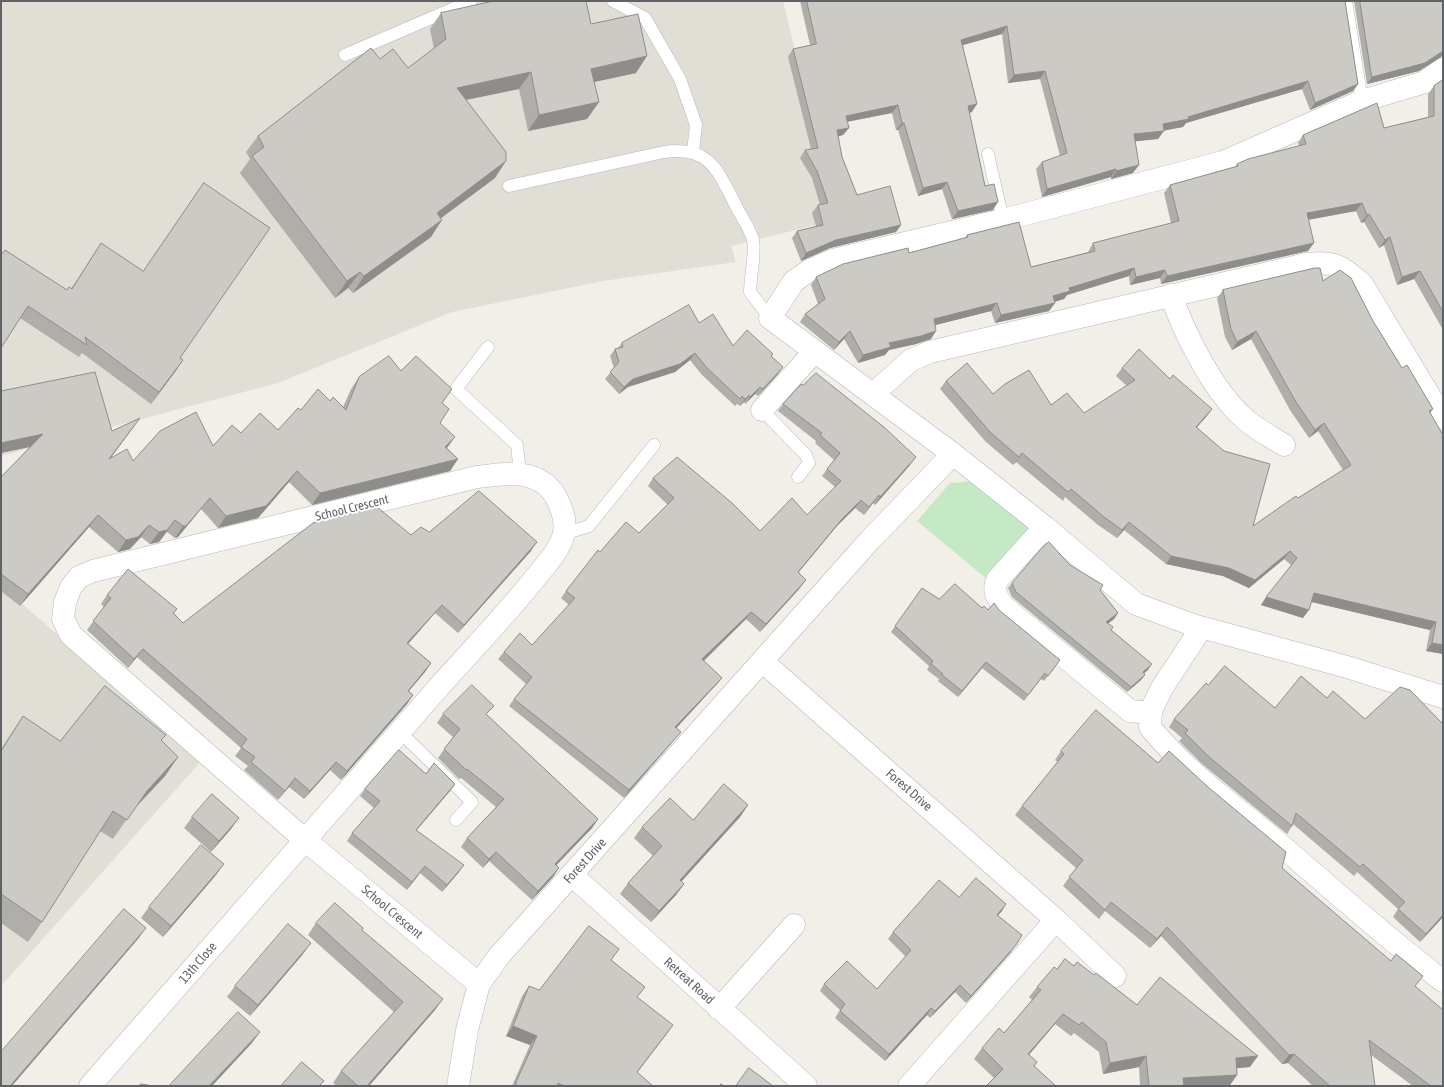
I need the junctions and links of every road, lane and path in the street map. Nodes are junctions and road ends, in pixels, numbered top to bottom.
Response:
1 (471, 1) edge
2 (613, 1) edge
3 (1346, 1) edge
4 (345, 55) dead end
5 (1443, 69) edge
6 (1362, 101) junction
7 (693, 152) junction
8 (988, 154) dead end
9 (509, 186) dead end
10 (1003, 220) junction
11 (1171, 295) junction
12 (770, 318) junction
13 (488, 347) dead end
14 (814, 352) junction
15 (873, 394) junction
16 (762, 410) joint
17 (1443, 418) edge
18 (654, 445) dead end
19 (1284, 445) dead end
20 (953, 454) junction
21 (520, 474) junction
22 (798, 477) dead end
23 (1045, 527) junction
24 (564, 534) junction
25 (1196, 629) junction
26 (762, 661) junction
27 (1443, 697) edge
28 (1151, 713) junction
29 (400, 732) junction
30 (456, 820) dead end
31 (305, 840) junction
32 (572, 875) junction
33 (1056, 920) junction
34 (794, 925) dead end
35 (1443, 971) edge
36 (1115, 976) dead end
37 (1443, 981) edge
38 (479, 984) junction
39 (719, 1008) junction
40 (90, 1086) edge
41 (458, 1086) edge
42 (806, 1086) edge
43 (909, 1086) edge

1 - 4 lane
2 - 7 lane
3 - 6 lane
5 - 6 street
6 - 10 street
7 - 9 lane
7 - 12 lane
8 - 10 lane
10 - 12 street
11 - 15 street
11 - 17 street
11 - 19 street
12 - 14 street
13 - 21 lane
14 - 15 street
14 - 16 street
15 - 20 street
16 - 22 lane
18 - 24 lane
20 - 23 street
20 - 26 street, Forest Drive
21 - 24 street, School Crescent
21 - 31 street, School Crescent
23 - 25 street
23 - 28 street
24 - 29 street, School Crescent
25 - 27 street
25 - 28 street
25 - 37 street
26 - 32 street, Forest Drive
26 - 33 street, Forest Drive
28 - 35 street
29 - 30 lane
29 - 31 street, School Crescent
31 - 38 street, School Crescent
31 - 40 street, 13th Close
32 - 38 street, Forest Drive
32 - 39 street, Retreat Road
33 - 36 street, Forest Drive
33 - 43 street
34 - 39 street
38 - 41 street, Forest Drive
39 - 42 street, Retreat Road

